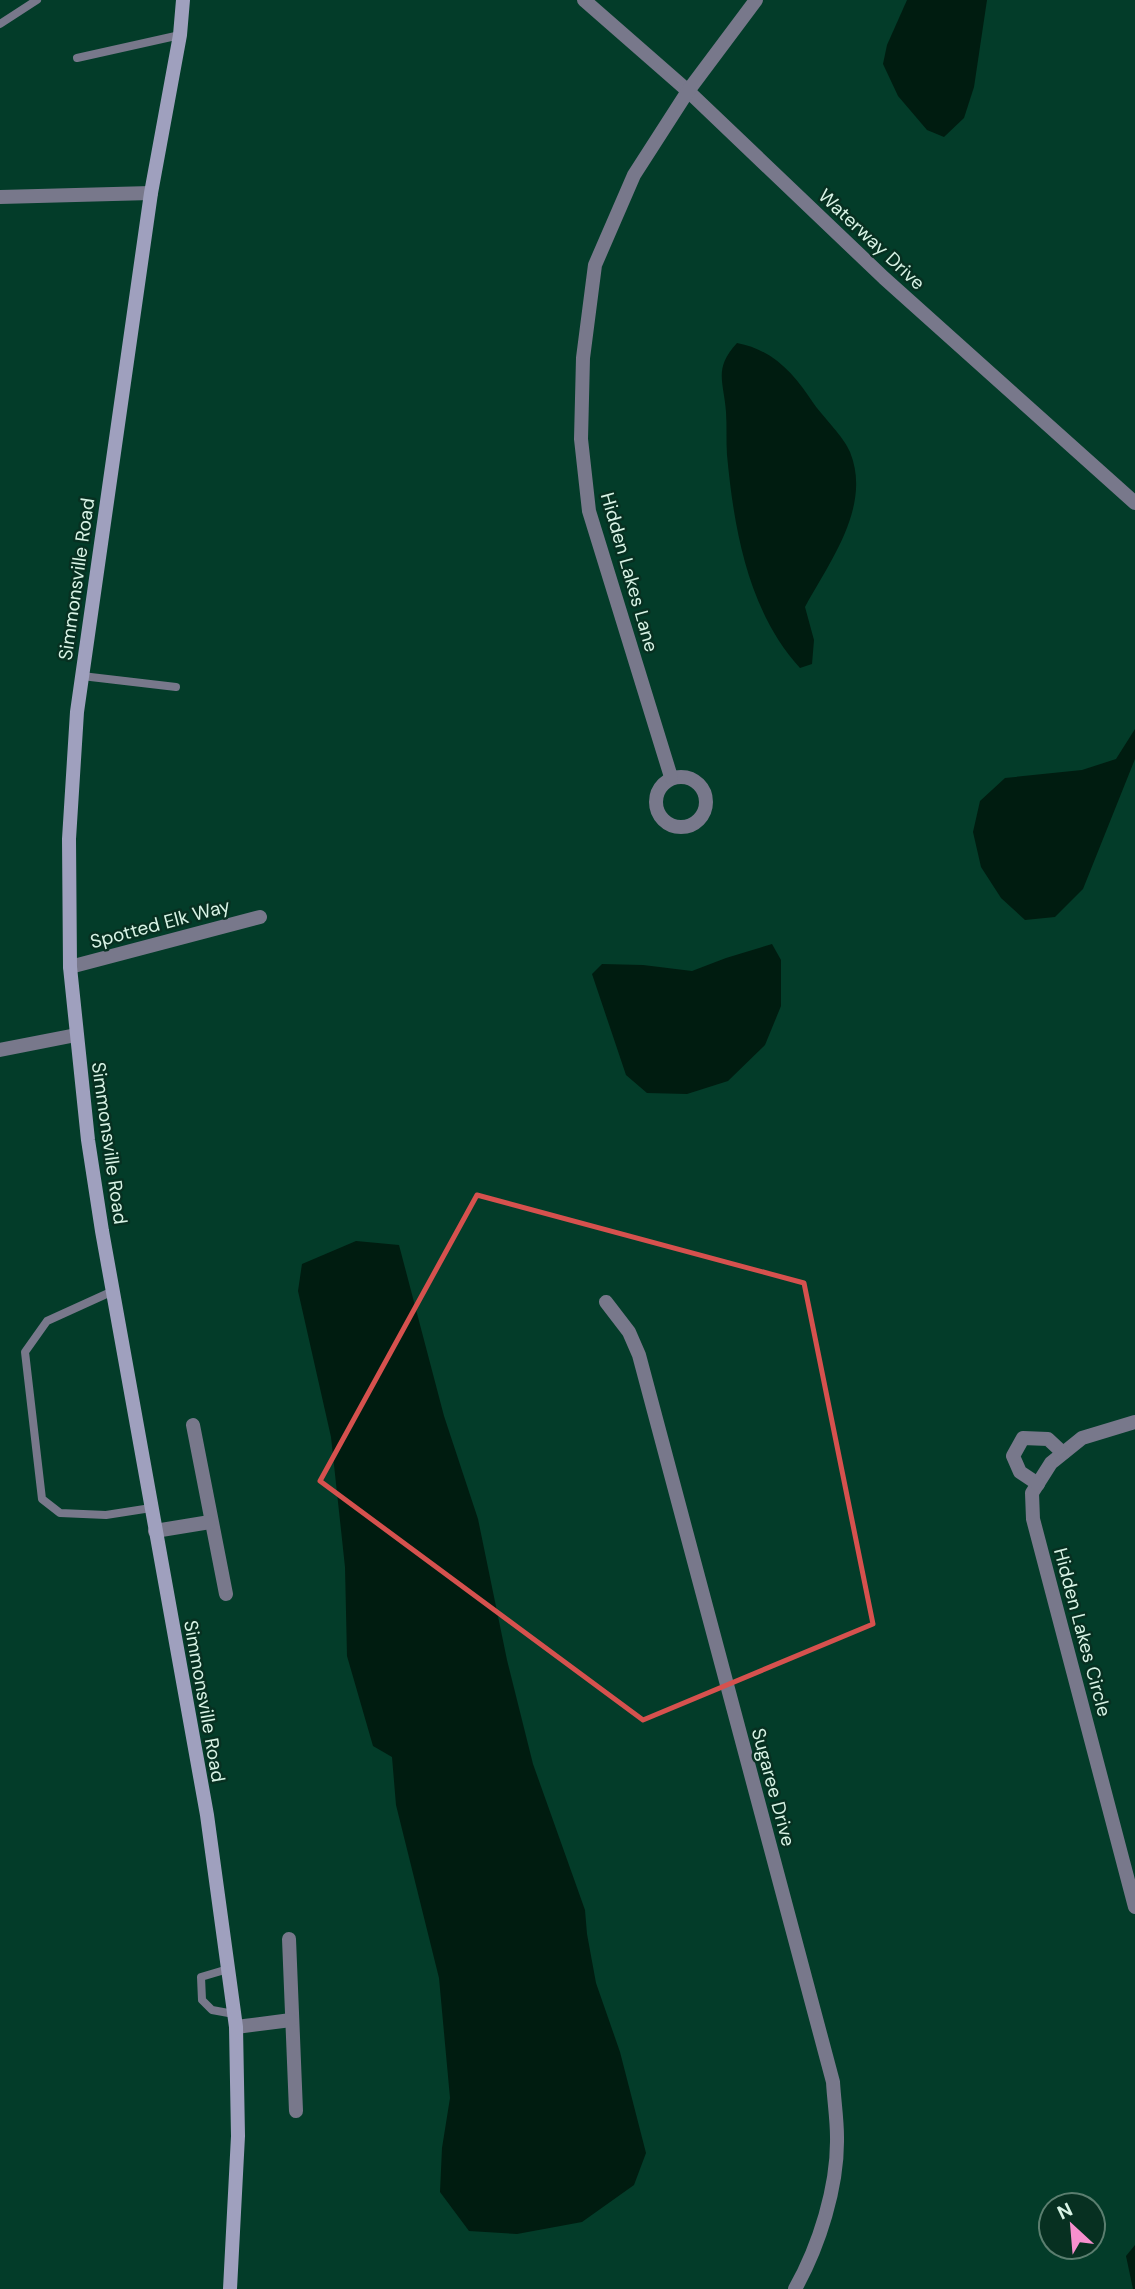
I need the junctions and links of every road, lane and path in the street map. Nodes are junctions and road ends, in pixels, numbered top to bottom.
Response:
1 (37, 0) edge
2 (183, 0) edge
3 (584, 0) edge
4 (756, 0) edge
5 (0, 24) edge
6 (180, 35) junction
7 (77, 58) dead end
8 (688, 91) junction
9 (151, 193) junction
10 (0, 197) edge
11 (1135, 503) edge
12 (82, 676) junction
13 (176, 687) dead end
14 (671, 778) dead end
15 (260, 917) dead end
16 (70, 967) junction
17 (76, 1035) junction
18 (0, 1050) edge
19 (113, 1291) junction
20 (607, 1302) dead end
21 (1135, 1422) edge
22 (192, 1425) dead end
23 (1063, 1453) junction
24 (1038, 1484) junction
25 (151, 1508) junction
26 (211, 1521) junction
27 (155, 1531) junction
28 (226, 1594) dead end
29 (1135, 1907) edge
30 (289, 1939) dead end
31 (228, 1969) junction
32 (235, 2020) junction
33 (292, 2020) junction
34 (296, 2111) dead end
35 (797, 2285) edge
36 (230, 2289) edge
37 (814, 2289) edge

1 - 5 lane
2 - 6 street, Simmonsville Road
3 - 8 street, Waterway Drive
4 - 8 street, Hidden Lakes Lane
6 - 7 lane
6 - 9 street, Simmonsville Road
8 - 11 street, Waterway Drive
8 - 14 street, Hidden Lakes Lane
9 - 10 street
9 - 12 street, Simmonsville Road
12 - 13 lane
12 - 16 street, Simmonsville Road
15 - 16 street, Spotted Elk Way
16 - 17 street, Simmonsville Road
17 - 18 street
17 - 19 street, Simmonsville Road
19 - 25 street, Simmonsville Road
19 - 25 lane
20 - 35 street, Sugaree Drive
21 - 23 street, Hidden Lakes Circle
22 - 26 street
23 - 24 street, Hidden Lakes Circle
23 - 24 street
24 - 29 street, Hidden Lakes Circle
25 - 27 street, Simmonsville Road
26 - 27 street
26 - 28 street
27 - 31 street, Simmonsville Road
30 - 33 street
31 - 32 street, Simmonsville Road
31 - 32 lane
32 - 33 street
32 - 36 street, Simmonsville Road
33 - 34 street
35 - 37 street

